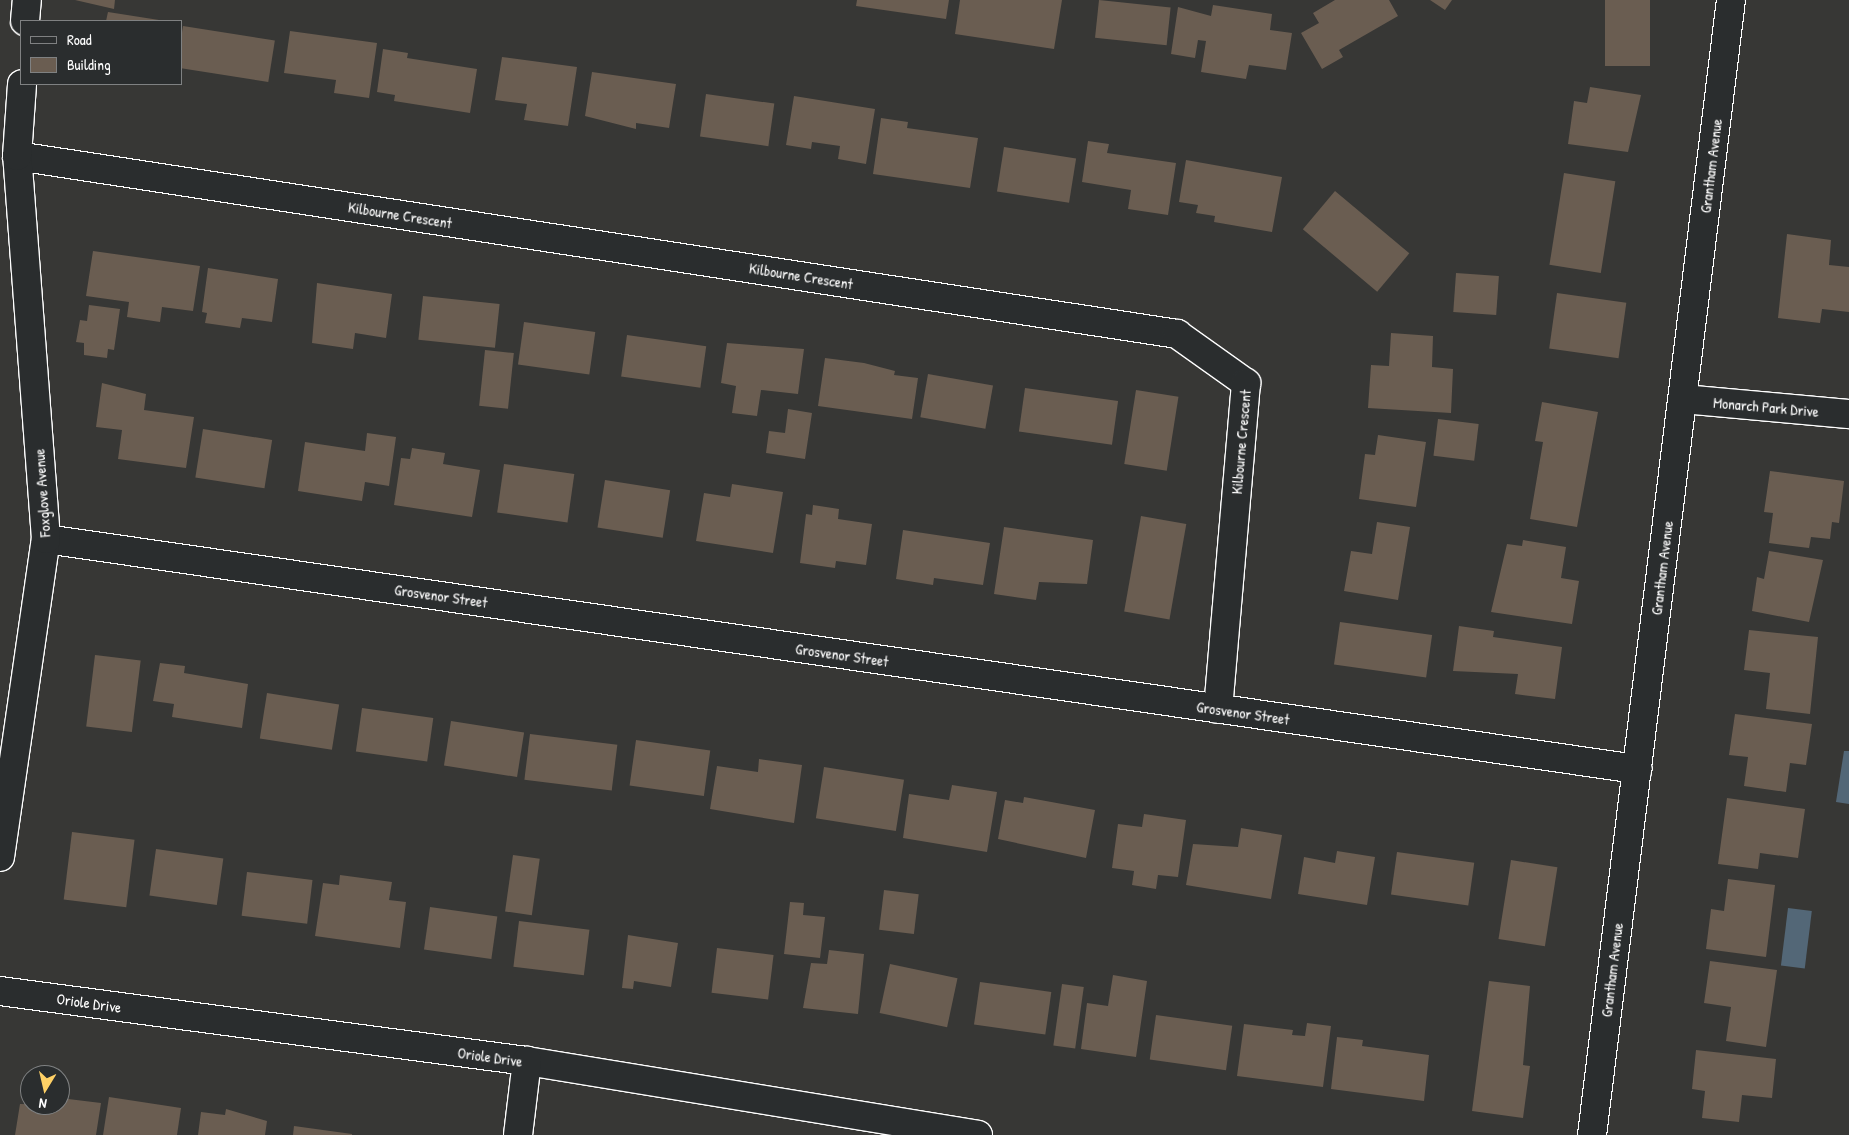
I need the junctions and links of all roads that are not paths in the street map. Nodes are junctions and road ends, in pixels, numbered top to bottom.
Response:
1 (27, 0) edge
2 (1731, 0) edge
3 (26, 20) edge
4 (22, 85) edge
5 (17, 156) junction
6 (1683, 399) junction
7 (1849, 414) edge
8 (46, 539) junction
9 (1218, 709) junction
10 (1637, 769) junction
11 (0, 857) edge
12 (0, 991) edge
13 (527, 1062) junction
14 (518, 1135) edge
15 (978, 1135) edge
16 (1592, 1135) edge

1 - 3 street
2 - 6 street, Grantham Avenue
4 - 5 street, Foxglove Avenue
5 - 8 street, Foxglove Avenue
5 - 9 street, Kilbourne Crescent
6 - 7 street, Monarch Park Drive
6 - 10 street, Grantham Avenue
8 - 9 street, Grosvenor Street
8 - 11 street, Foxglove Avenue
9 - 10 street, Grosvenor Street
10 - 16 street, Grantham Avenue
12 - 13 street, Oriole Drive
13 - 14 street
13 - 15 street, Oriole Drive

